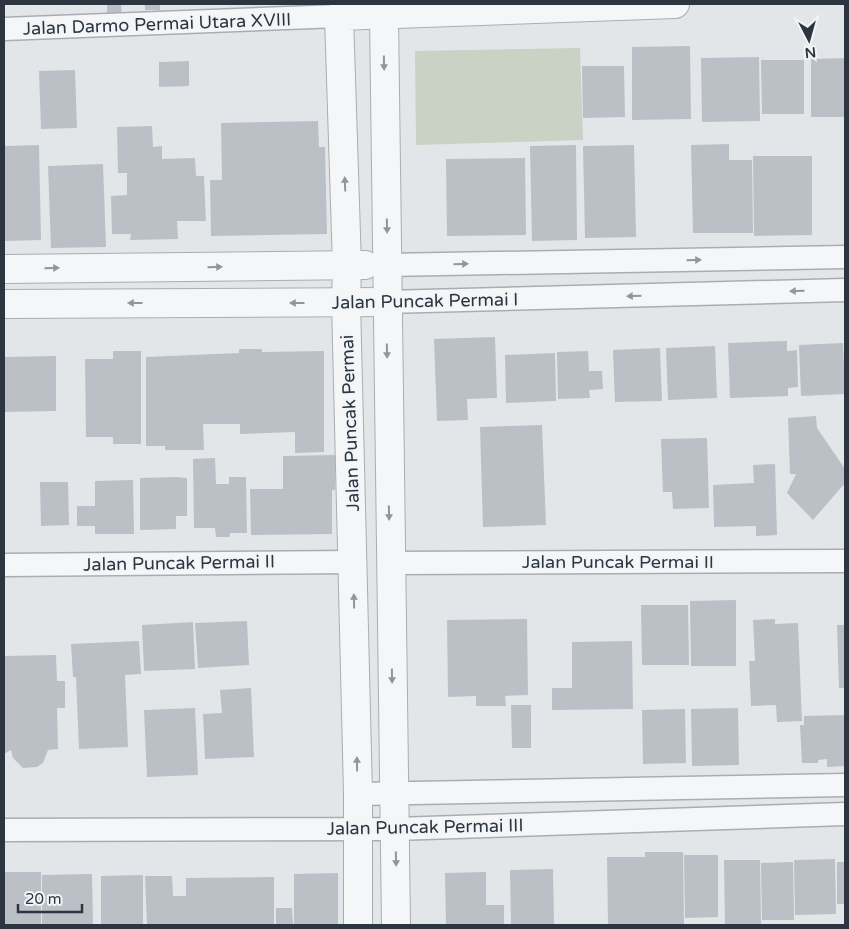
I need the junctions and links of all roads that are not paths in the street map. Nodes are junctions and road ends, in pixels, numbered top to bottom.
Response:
1 (675, 4) edge
2 (566, 6) edge
3 (384, 15) junction
4 (339, 16) junction
5 (4, 29) edge
6 (845, 257) edge
7 (387, 265) junction
8 (347, 266) junction
9 (4, 269) edge
10 (845, 290) edge
11 (346, 302) junction
12 (387, 302) junction
13 (4, 304) edge
14 (845, 561) edge
15 (353, 562) junction
16 (390, 563) junction
17 (4, 564) edge
18 (845, 785) edge
19 (395, 793) junction
20 (358, 794) junction
21 (845, 814) edge
22 (4, 830) edge
23 (349, 830) junction
24 (395, 830) junction
25 (358, 925) edge
26 (396, 925) edge

1 - 2 street
2 - 3 street
3 - 4 street
3 -> 7 street, Jalan Puncak Permai
4 - 5 street, Jalan Darmo Permai Utara XVIII
8 -> 4 street, Jalan Puncak Permai
7 -> 6 street, Jalan Puncak Permai I
7 - 8 street, Jalan Puncak Permai I
7 - 12 street, Jalan Puncak Permai
9 -> 8 street, Jalan Puncak Permai I
8 - 11 street, Jalan Puncak Permai
10 -> 12 street, Jalan Puncak Permai I
11 - 12 street, Jalan Puncak Permai I
11 -> 13 street, Jalan Puncak Permai I
11 - 15 street, Jalan Puncak Permai
12 -> 16 street, Jalan Puncak Permai
14 - 16 street, Jalan Puncak Permai II
15 - 17 street, Jalan Puncak Permai II
20 -> 15 street, Jalan Puncak Permai
16 -> 19 street, Jalan Puncak Permai
18 - 19 street, Jalan Puncak Permai III
19 - 20 street, Jalan Puncak Permai III
19 - 24 street, Jalan Puncak Permai
20 - 23 street, Jalan Puncak Permai
21 - 24 street, Jalan Puncak Permai III
22 - 23 street, Jalan Puncak Permai III
23 - 24 street, Jalan Puncak Permai III
23 - 25 street, Jalan Puncak Permai
24 -> 26 street, Jalan Puncak Permai

